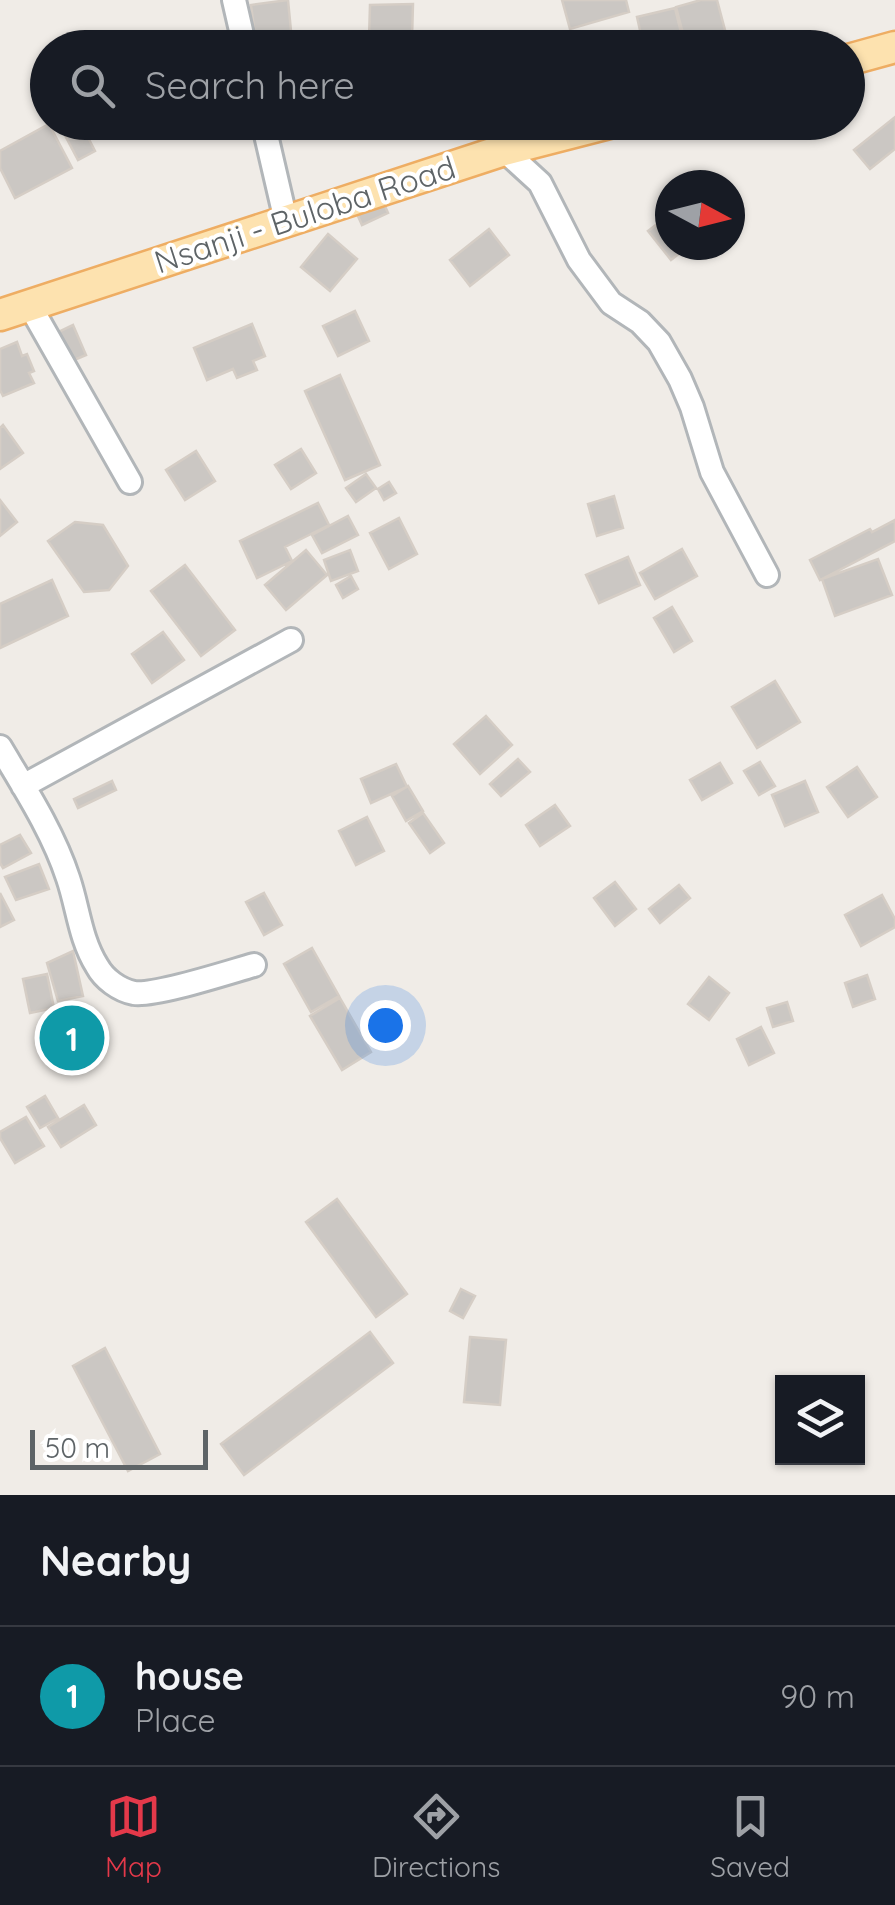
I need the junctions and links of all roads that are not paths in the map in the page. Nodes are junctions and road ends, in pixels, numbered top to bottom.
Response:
1 (234, 0) edge
2 (241, 30) edge
3 (895, 47) edge
4 (865, 55) edge
5 (267, 140) edge
6 (543, 140) edge
7 (504, 150) junction
8 (286, 221) junction
9 (30, 306) junction
10 (0, 315) edge
11 (130, 482) dead end
12 (767, 575) dead end
13 (291, 640) dead end
14 (0, 747) edge
15 (23, 786) junction
16 (254, 965) dead end

1 - 2 street
3 - 4 main road
5 - 8 street
6 - 7 main road, Nsanji - Buloba Road
7 - 8 main road, Nsanji - Buloba Road
7 - 12 street
8 - 9 main road, Nsanji - Buloba Road
9 - 10 main road, Nsanji - Buloba Road
9 - 11 street
13 - 15 street
14 - 15 street
15 - 16 street

